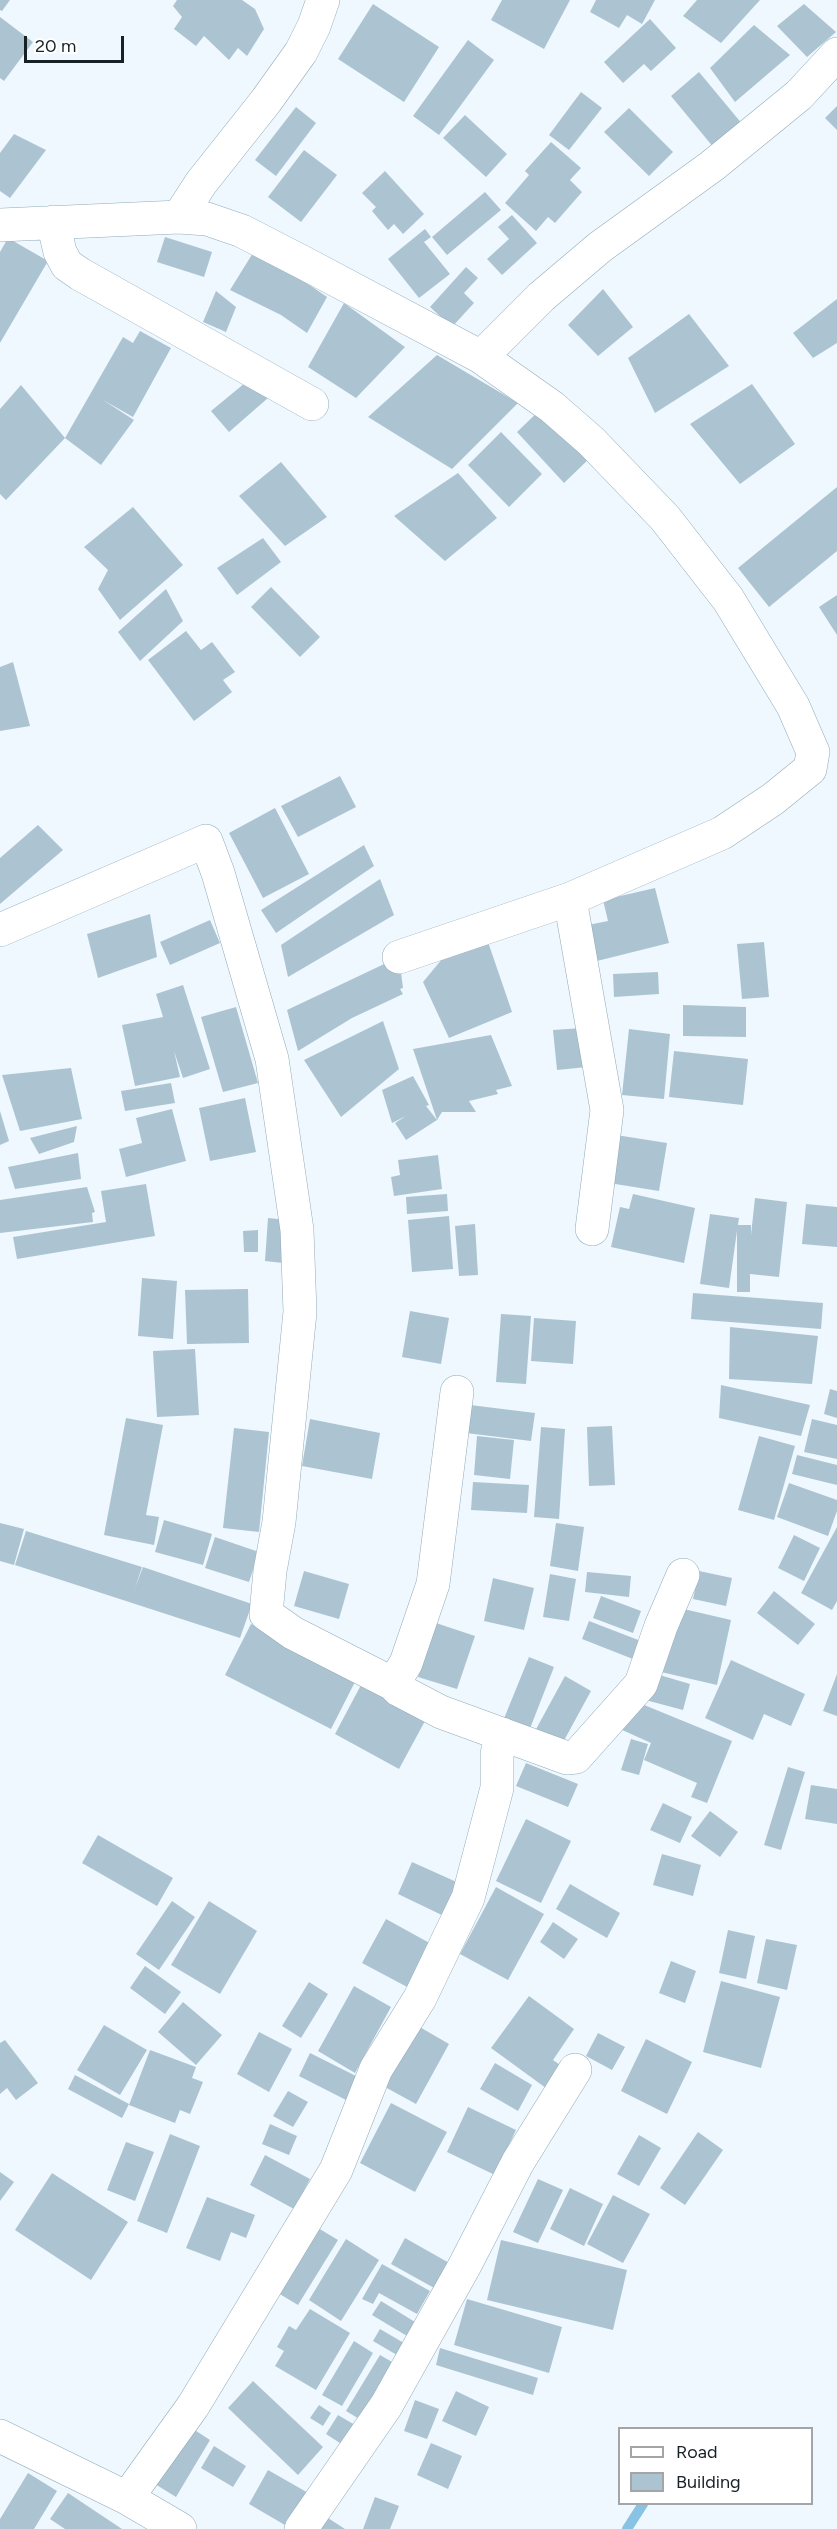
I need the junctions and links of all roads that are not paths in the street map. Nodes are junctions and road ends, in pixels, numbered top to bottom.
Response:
1 (323, 0) edge
2 (837, 54) edge
3 (179, 217) junction
4 (52, 222) junction
5 (0, 225) edge
6 (481, 357) junction
7 (312, 404) dead end
8 (825, 758) edge
9 (570, 899) junction
10 (0, 930) edge
11 (399, 957) dead end
12 (592, 1229) dead end
13 (457, 1392) dead end
14 (683, 1575) dead end
15 (393, 1684) junction
16 (502, 1734) junction
17 (575, 2070) dead end
18 (0, 2436) edge
19 (127, 2498) junction
20 (180, 2529) edge
21 (301, 2529) edge

1 - 3 street
2 - 6 street
3 - 4 street
3 - 6 street
4 - 5 street
4 - 7 street
6 - 8 street
8 - 9 street
9 - 11 street
9 - 12 street
10 - 15 street
13 - 15 street
14 - 16 street
15 - 16 street
16 - 19 street
17 - 21 street
18 - 19 street
19 - 20 street

